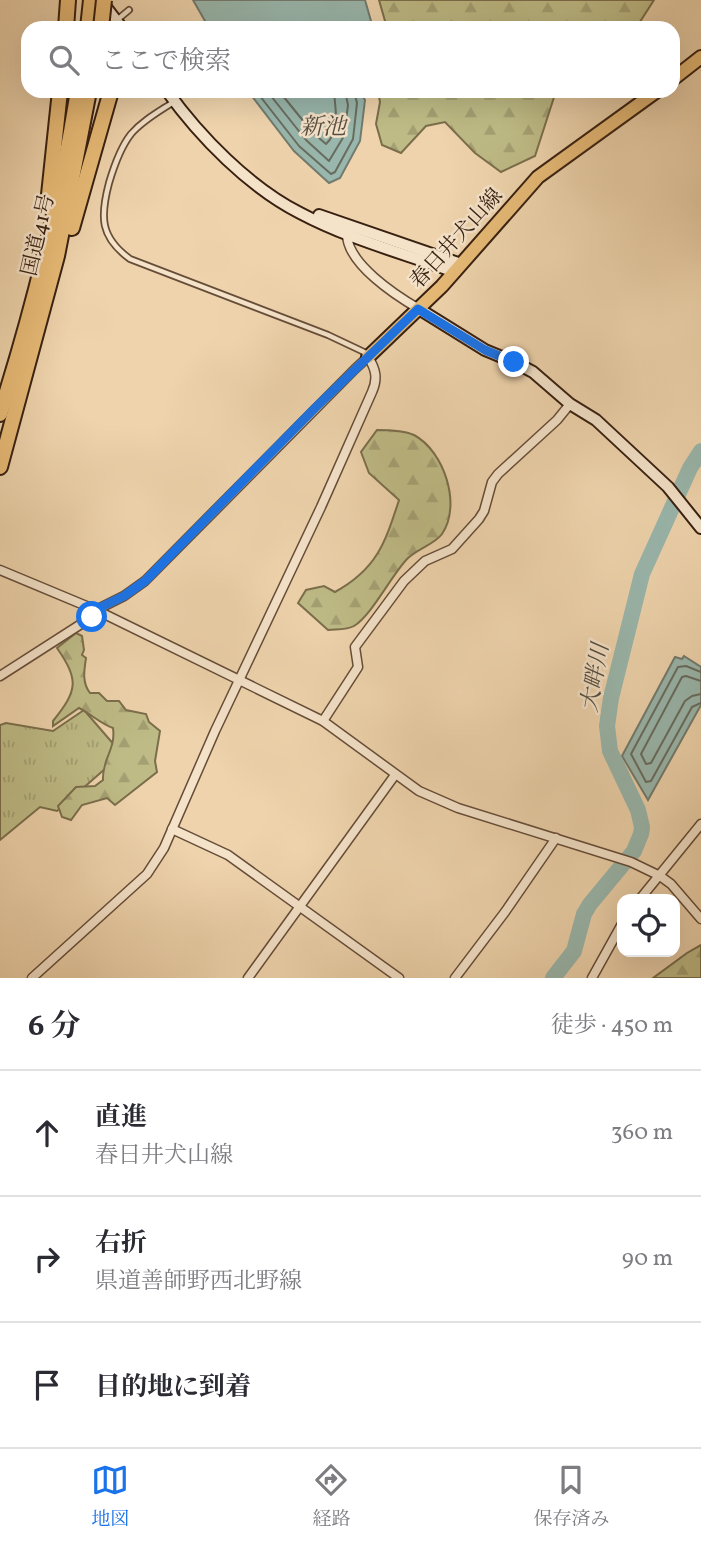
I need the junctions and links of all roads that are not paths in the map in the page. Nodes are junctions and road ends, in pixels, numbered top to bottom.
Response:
1 (68, 0) edge
2 (91, 0) edge
3 (102, 0) edge
4 (129, 10) dead end
5 (66, 21) edge
6 (89, 21) edge
7 (101, 21) edge
8 (117, 21) edge
9 (121, 21) edge
10 (701, 57) edge
11 (680, 74) edge
12 (59, 98) edge
13 (77, 98) edge
14 (88, 98) edge
15 (109, 98) edge
16 (172, 98) edge
17 (647, 98) edge
18 (175, 102) junction
19 (250, 182) junction
20 (347, 235) junction
21 (458, 268) junction
22 (418, 309) junction
23 (30, 319) junction
24 (368, 357) junction
25 (570, 404) junction
26 (0, 414) edge
27 (2, 461) edge
28 (700, 524) edge
29 (0, 570) edge
30 (96, 611) junction
31 (0, 676) edge
32 (239, 680) junction
33 (323, 721) junction
34 (395, 775) junction
35 (701, 824) edge
36 (172, 829) junction
37 (556, 838) junction
38 (660, 876) junction
39 (644, 894) edge
40 (300, 906) junction
41 (701, 919) edge
42 (617, 933) edge
43 (32, 978) edge
44 (248, 978) edge
45 (399, 978) edge
46 (455, 978) edge
47 (592, 978) edge

1 - 5 highway
2 - 6 highway
3 - 7 highway, bridge
3 - 8 main road
4 - 9 lane
10 - 11 main road
12 - 23 highway
13 - 23 highway, 国道41号
14 - 27 highway, 国道41号
15 - 27 highway
16 - 18 main road
17 - 21 main road, 春日井犬山線
18 - 19 main road
18 - 24 lane
19 - 20 main road
19 - 21 main road
20 - 21 main road
20 - 22 street
21 - 22 main road, 春日井犬山線
22 - 24 main road, 春日井犬山線
22 - 25 main road
23 - 26 highway, 国道41号
24 - 30 street, 春日井犬山線
24 - 32 street
25 - 28 main road
25 - 33 street
29 - 30 street
30 - 31 street, 春日井犬山線
30 - 32 street
32 - 33 street
32 - 36 street
33 - 34 street
34 - 37 street
34 - 40 street
35 - 38 street
36 - 40 street
36 - 43 street
37 - 38 street
37 - 46 street
38 - 39 street
38 - 41 street
40 - 44 street
40 - 45 street
42 - 47 street

